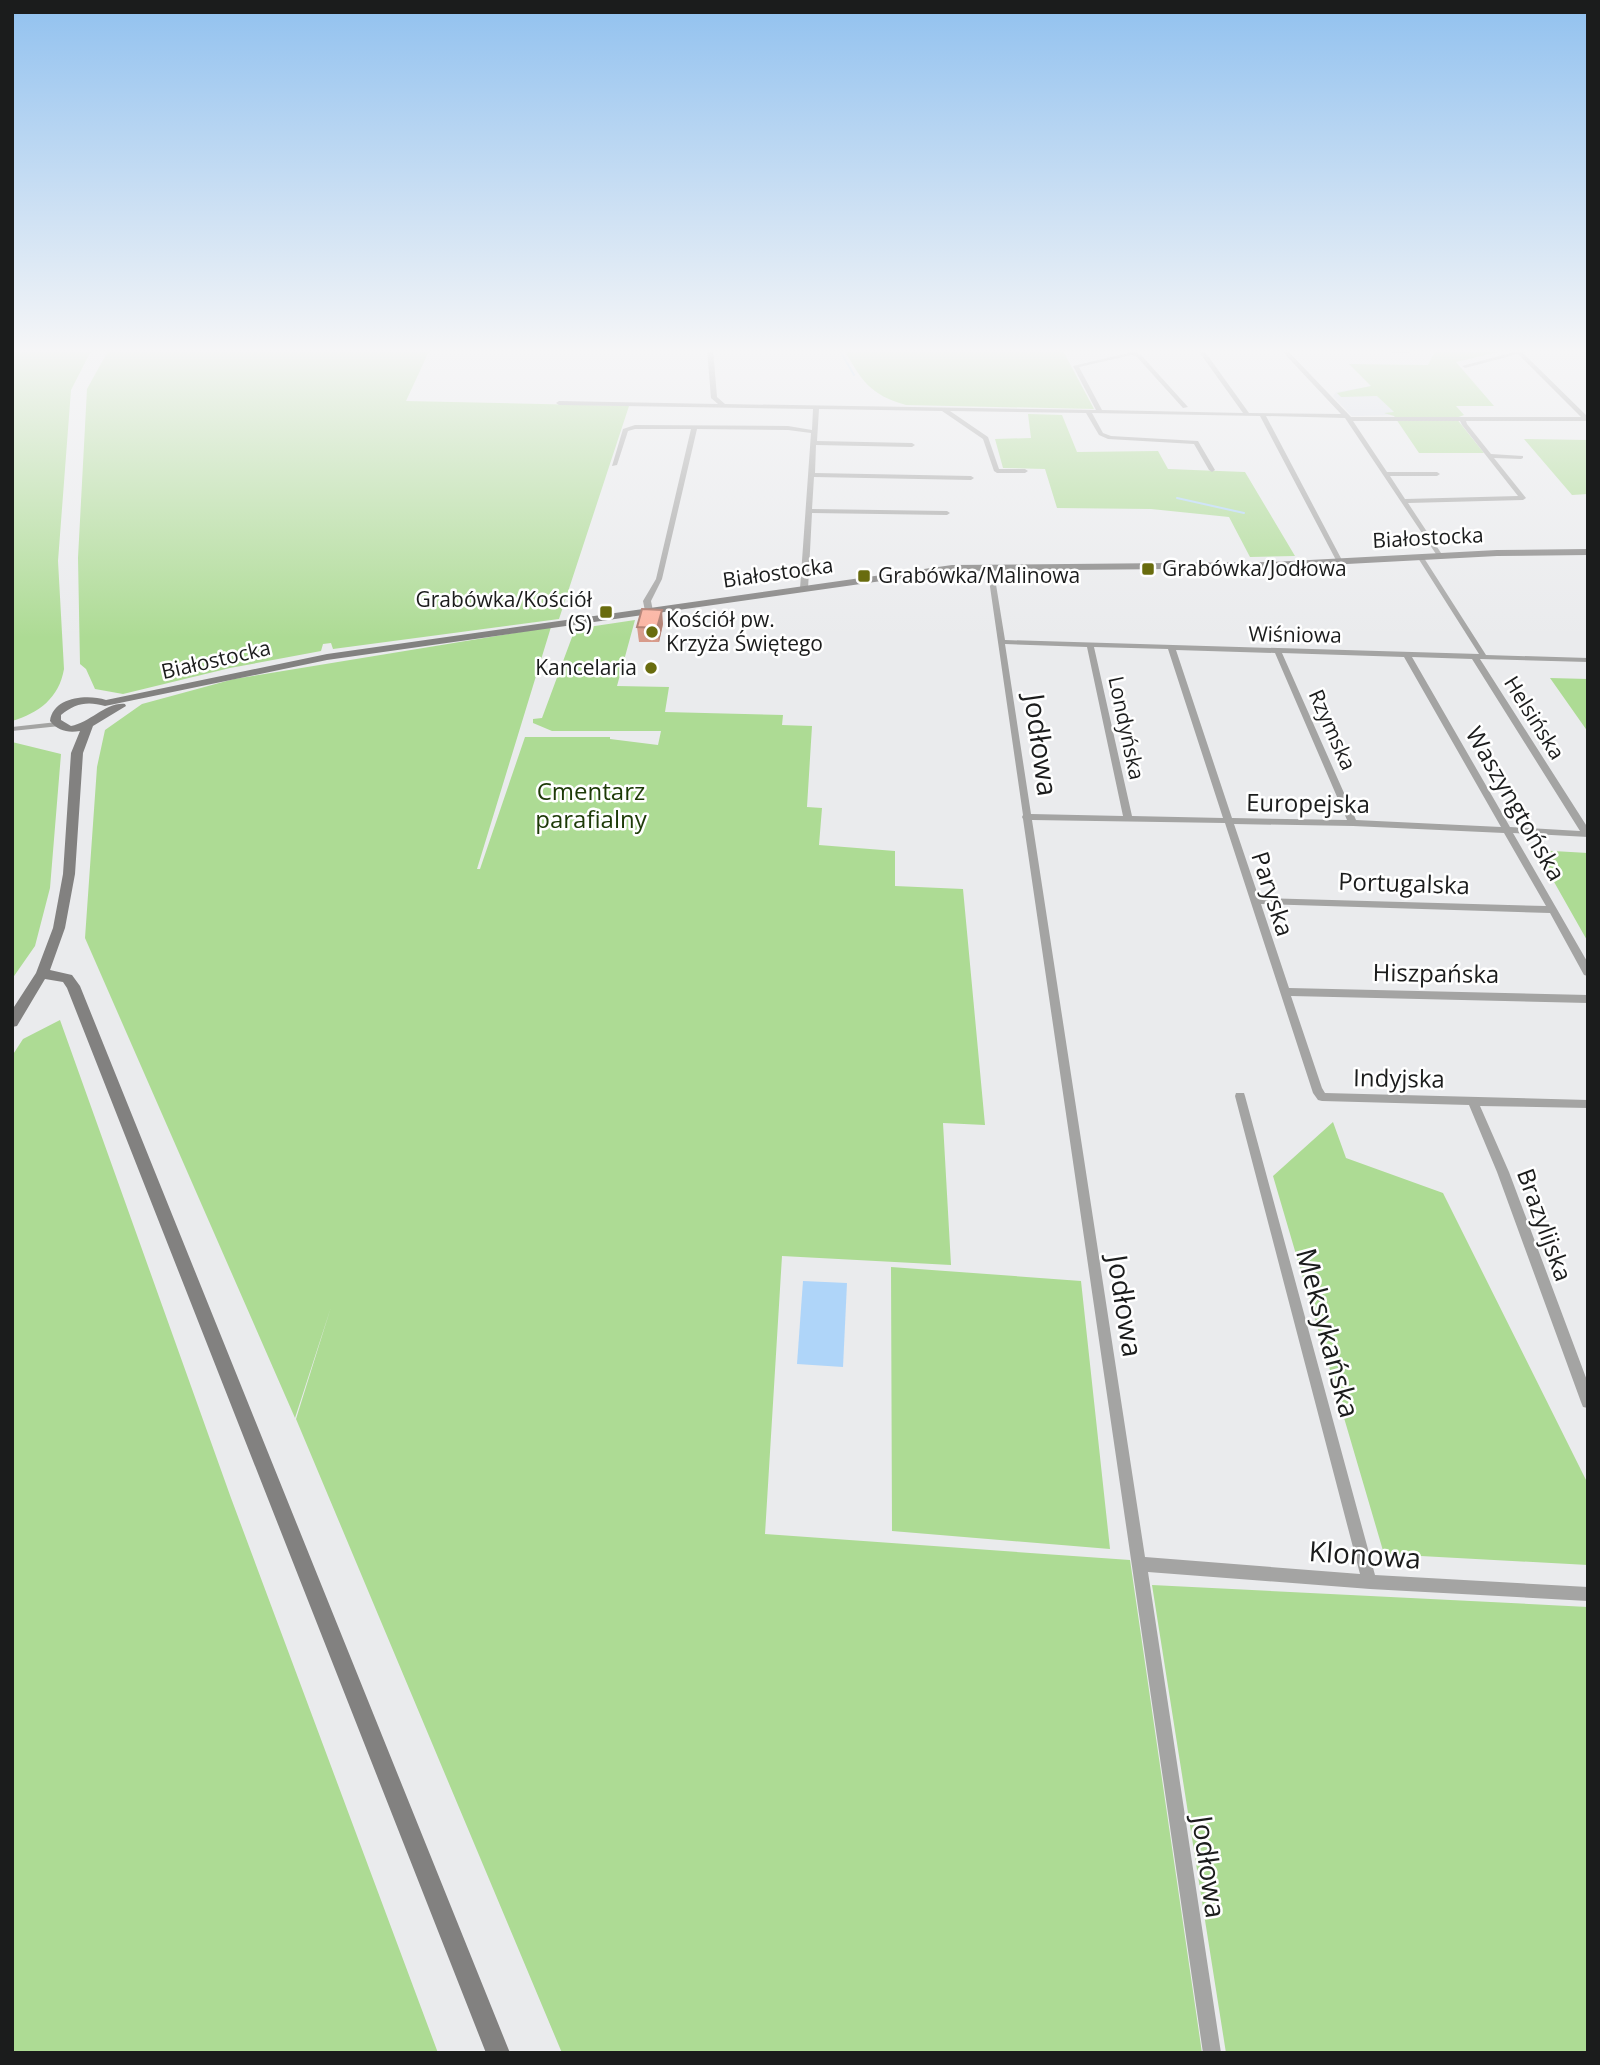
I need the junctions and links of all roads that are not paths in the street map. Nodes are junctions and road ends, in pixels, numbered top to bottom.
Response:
1 (620, 445) edge
2 (690, 445) edge
3 (813, 445) edge
4 (988, 445) edge
5 (1199, 445) edge
6 (1278, 445) edge
7 (1366, 445) edge
8 (1481, 445) edge
9 (1489, 456) junction
10 (1521, 457) dead end
11 (614, 464) dead end
12 (1212, 470) dead end
13 (1025, 471) dead end
14 (1385, 474) junction
15 (1437, 474) dead end
16 (811, 475) junction
17 (971, 478) dead end
18 (1402, 500) junction
19 (809, 511) junction
20 (947, 513) dead end
21 (1588, 552) edge
22 (1440, 556) junction
23 (1420, 558) junction
24 (1340, 562) junction
25 (990, 566) junction
26 (804, 589) junction
27 (649, 611) junction
28 (1001, 642) junction
29 (1090, 645) junction
30 (1172, 649) junction
31 (1278, 652) junction
32 (1406, 655) junction
33 (1479, 657) junction
34 (1588, 660) edge
35 (106, 707) junction
36 (56, 719) junction
37 (88, 725) junction
38 (71, 728) junction
39 (15, 729) edge
40 (78, 747) junction
41 (1027, 817) junction
42 (1128, 819) junction
43 (1228, 821) junction
44 (1353, 823) junction
45 (1507, 829) junction
46 (1587, 834) edge
47 (1254, 901) junction
48 (1553, 910) junction
49 (1588, 972) edge
50 (42, 974) junction
51 (1284, 992) junction
52 (1588, 999) edge
53 (12, 1022) edge
54 (1240, 1096) dead end
55 (1474, 1101) junction
56 (1588, 1104) edge
57 (1588, 1402) edge
58 (1140, 1564) junction
59 (1370, 1582) junction
60 (1588, 1594) edge
61 (498, 2053) edge
62 (1212, 2053) edge

1 - 11 street
2 - 27 street
3 - 16 street
4 - 13 street
5 - 12 street
6 - 24 street
7 - 14 street
8 - 9 street
9 - 10 street
9 - 18 street
14 - 15 street
14 - 18 street
16 - 17 street
16 - 19 street
18 - 22 street
19 - 20 street
19 - 26 street
21 - 22 street, Białostocka
22 - 23 street, Białostocka
23 - 24 street, Białostocka
23 - 33 street, Helsińska
24 - 25 street, Białostocka
25 - 26 street, Białostocka
25 - 28 street, Jodłowa
26 - 27 street, Białostocka
27 - 35 street, Białostocka
28 - 29 street, Wiśniowa
28 - 41 street, Jodłowa
29 - 30 street, Wiśniowa
29 - 42 street, Londyńska
30 - 31 street, Wiśniowa
30 - 43 street, Paryska
31 - 32 street, Wiśniowa
31 - 44 street, Rzymska
32 - 33 street, Wiśniowa
32 - 45 street, Waszyngtońska
33 - 34 street, Wiśniowa
33 - 46 street, Helsińska
35 - 36 street
35 - 37 street
36 - 38 street
36 - 39 street
37 - 38 street
37 - 40 street
38 - 40 street
40 - 50 street
41 - 42 street, Europejska
41 - 58 street, Jodłowa
42 - 43 street, Europejska
43 - 44 street, Europejska
43 - 47 street, Paryska
44 - 45 street, Europejska
45 - 46 street, Europejska
45 - 48 street, Waszyngtońska
47 - 48 street, Portugalska
47 - 51 street, Paryska
48 - 49 street, Waszyngtońska
50 - 53 street
50 - 61 street
51 - 52 street, Hiszpańska
51 - 55 street, Indyjska
54 - 59 street, Meksykańska
55 - 56 street, Indyjska
55 - 57 street, Brazylijska
58 - 59 street, Klonowa
58 - 62 street, Jodłowa
59 - 60 street, Klonowa

